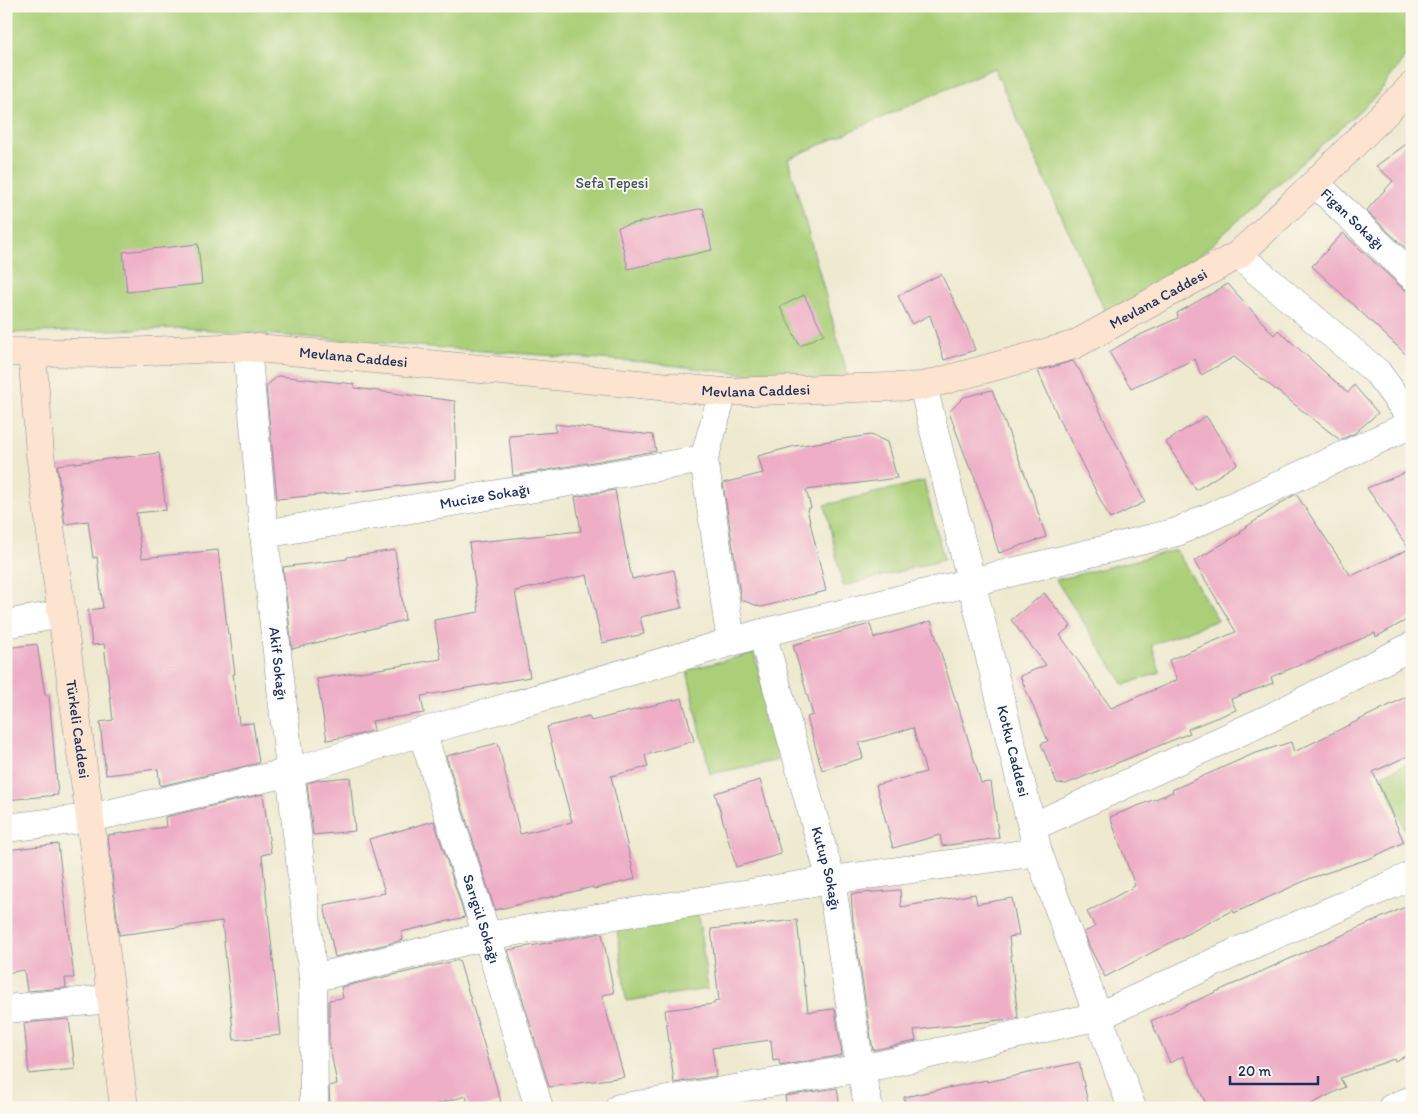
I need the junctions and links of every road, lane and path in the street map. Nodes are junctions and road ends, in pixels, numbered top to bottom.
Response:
1 (1412, 86) edge
2 (1315, 183) junction
3 (1238, 255) junction
4 (1412, 276) edge
5 (247, 347) junction
6 (19, 352) edge
7 (923, 386) junction
8 (723, 392) junction
9 (1412, 419) edge
10 (1412, 424) edge
11 (704, 459) junction
12 (264, 534) junction
13 (971, 582) junction
14 (62, 614) junction
15 (6, 624) edge
16 (762, 634) junction
17 (732, 642) junction
18 (1412, 646) edge
19 (422, 732) junction
20 (291, 772) junction
21 (90, 818) junction
22 (6, 828) edge
23 (1035, 839) junction
24 (1412, 875) edge
25 (831, 880) junction
26 (487, 936) junction
27 (313, 978) junction
28 (110, 999) junction
29 (6, 1009) edge
30 (1099, 1016) junction
31 (860, 1068) junction
32 (1412, 1100) edge
33 (124, 1108) edge
34 (314, 1108) edge
35 (539, 1108) edge
36 (620, 1108) edge
37 (868, 1108) edge
38 (1132, 1108) edge
39 (1392, 1108) edge

1 - 2 street, Mevlana Caddesi
2 - 3 street, Mevlana Caddesi
2 - 4 street, Figan Sokağı
3 - 7 street, Mevlana Caddesi
3 - 9 street
5 - 6 street, Mevlana Caddesi
5 - 8 street, Mevlana Caddesi
5 - 12 street, Akif Sokağı
6 - 14 street, Türkeli Caddesi
7 - 8 street, Mevlana Caddesi
7 - 13 street, Kotku Caddesi
8 - 11 street
10 - 13 street
11 - 12 street, Mucize Sokağı
11 - 17 street
12 - 20 street, Akif Sokağı
13 - 16 street
13 - 23 street, Kotku Caddesi
14 - 15 street
14 - 21 street, Türkeli Caddesi
16 - 17 street
16 - 25 street, Kutup Sokağı
17 - 19 street
18 - 23 street
19 - 20 street
19 - 26 street, Sarıgül Sokağı
20 - 21 street
20 - 27 street, Akif Sokağı
21 - 22 street
21 - 28 street, Türkeli Caddesi
23 - 25 street
23 - 30 street, Kotku Caddesi
24 - 30 street
25 - 26 street
25 - 31 street, Kutup Sokağı
26 - 27 street
26 - 35 street, Sarıgül Sokağı
27 - 34 street, Akif Sokağı
28 - 29 street
28 - 33 street, Türkeli Caddesi
30 - 31 street
30 - 38 street, Kotku Caddesi
31 - 36 street
31 - 37 street, Kutup Sokağı
32 - 39 street

